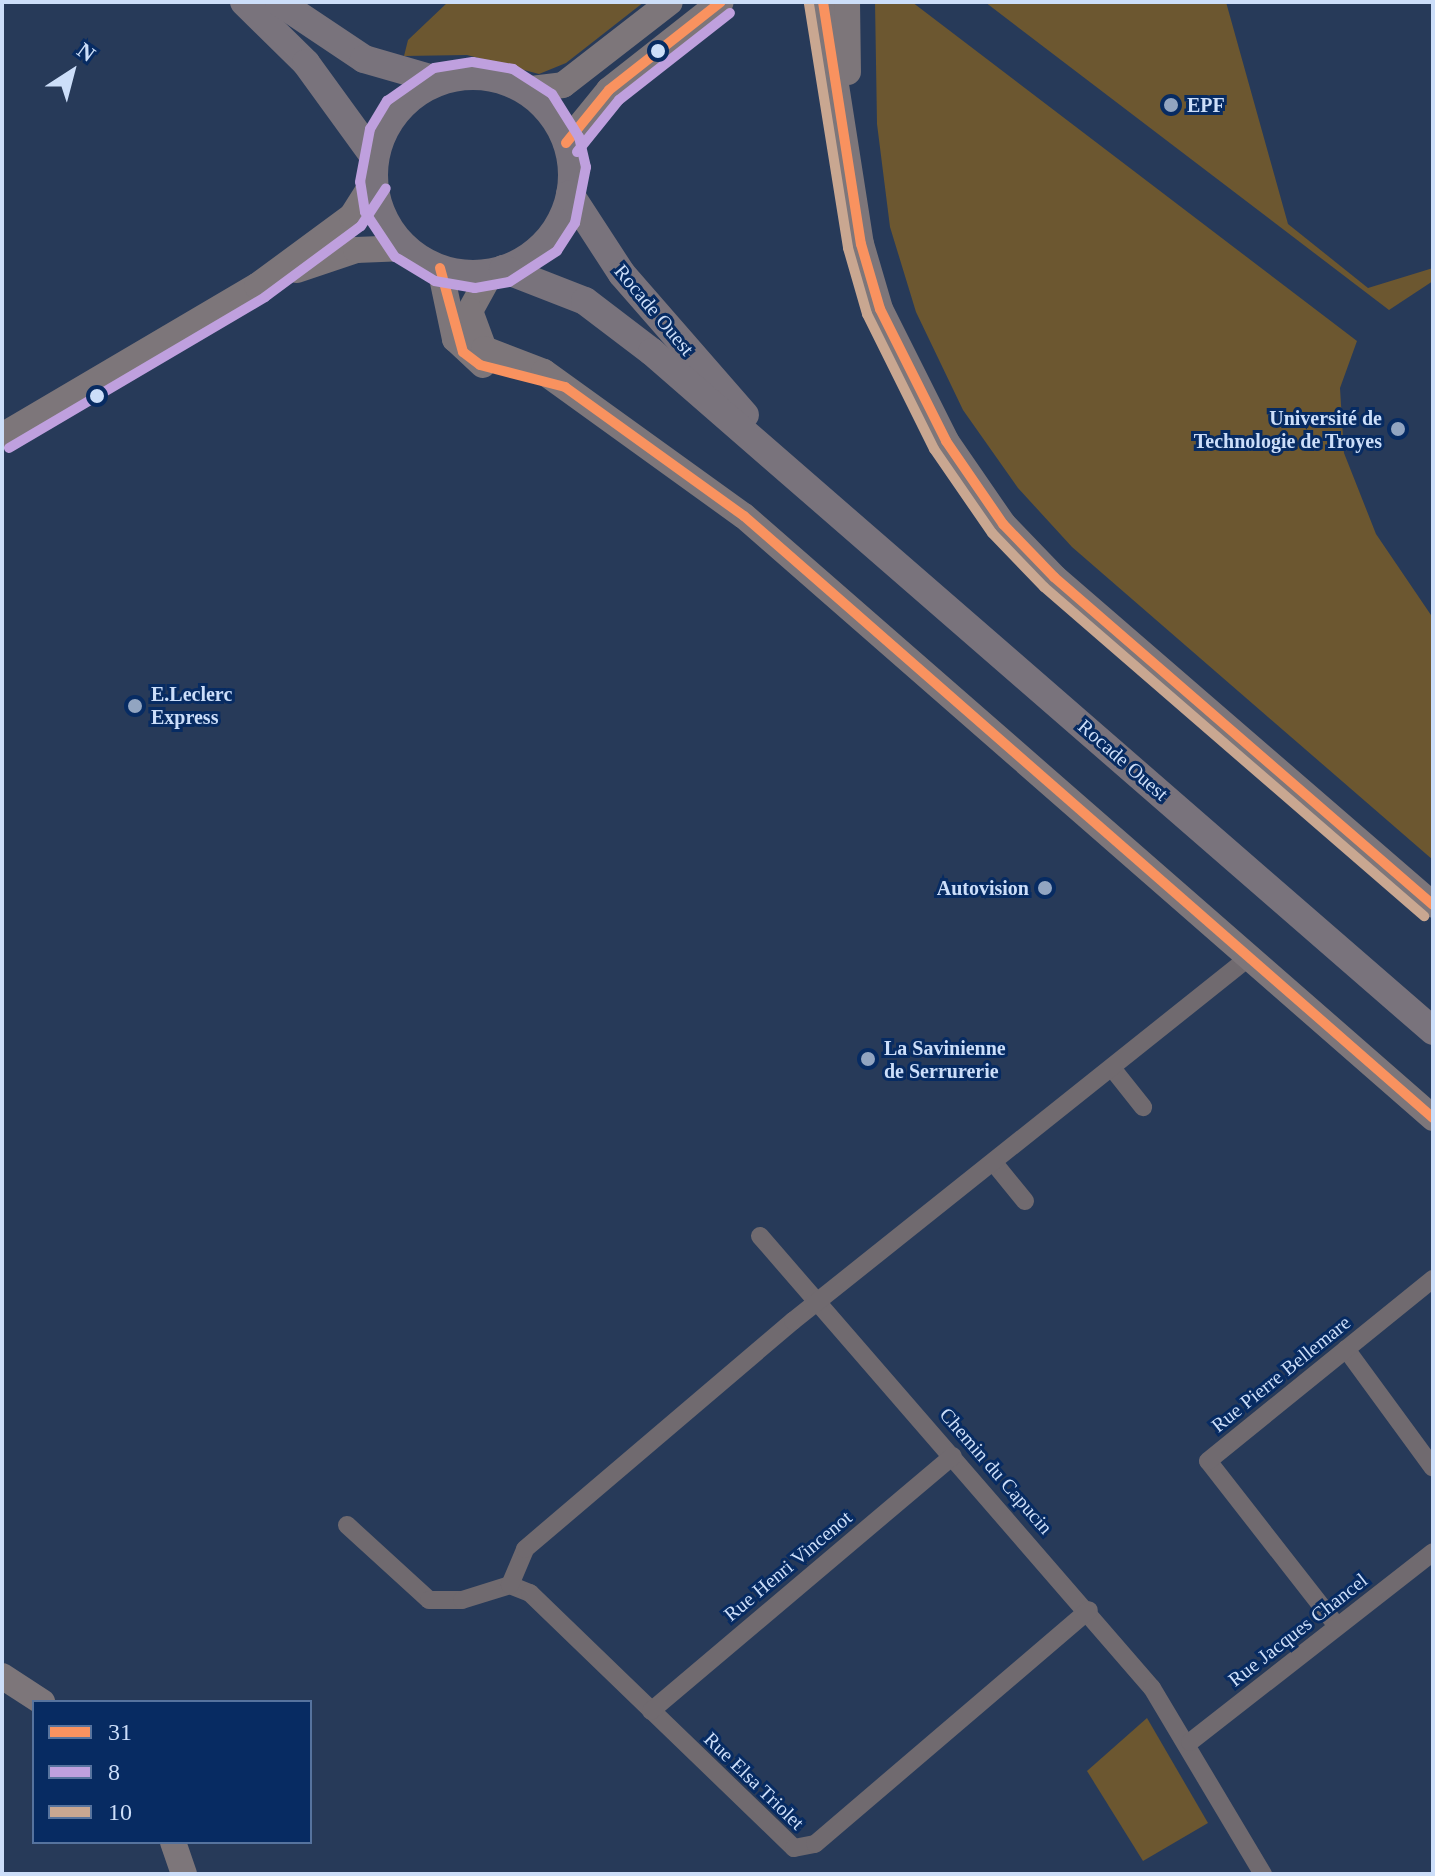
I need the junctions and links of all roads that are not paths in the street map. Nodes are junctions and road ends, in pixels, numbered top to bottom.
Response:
1 (244, 2) edge
2 (279, 2) edge
3 (670, 2) edge
4 (721, 2) edge
5 (823, 2) edge
6 (847, 2) edge
7 (440, 81) junction
8 (523, 90) junction
9 (566, 143) junction
10 (374, 169) junction
11 (851, 176) junction
12 (570, 194) junction
13 (406, 248) junction
14 (440, 268) junction
15 (497, 271) junction
16 (257, 286) junction
17 (565, 387) junction
18 (2, 436) edge
19 (811, 491) junction
20 (1433, 905) edge
21 (1252, 955) junction
22 (1433, 1031) edge
23 (1112, 1068) junction
24 (1143, 1107) dead end
25 (1433, 1118) edge
26 (994, 1163) junction
27 (1025, 1201) dead end
28 (760, 1236) dead end
29 (1433, 1279) edge
30 (819, 1302) junction
31 (1346, 1349) junction
32 (953, 1456) junction
33 (1433, 1468) edge
34 (347, 1525) dead end
35 (1433, 1552) edge
36 (510, 1585) junction
37 (1089, 1610) junction
38 (1337, 1626) junction
39 (2, 1676) edge
40 (39, 1700) edge
41 (651, 1711) junction
42 (1190, 1742) junction
43 (174, 1844) edge
44 (184, 1874) edge
45 (1263, 1874) edge

1 - 10 main road
2 - 7 main road
3 - 8 street
4 - 9 street
5 - 11 street
6 - 11 street
7 - 8 main road
7 - 10 main road
8 - 9 main road
9 - 12 main road
10 - 13 main road
10 - 16 street
11 - 20 street
12 - 15 main road
12 - 19 main road, Rocade Ouest
13 - 14 main road
13 - 16 street
14 - 15 main road
14 - 17 street
15 - 17 street
15 - 19 main road, Rocade Ouest
16 - 18 street
17 - 21 street
19 - 22 main road, Rocade Ouest
21 - 23 street
21 - 25 street
23 - 24 street
23 - 26 street
26 - 27 street
26 - 30 street
28 - 30 street, Chemin du Capucin
29 - 31 street, Rue Pierre Bellemare
30 - 32 street, Chemin du Capucin
30 - 36 street
31 - 33 street
31 - 38 street, Rue Pierre Bellemare
32 - 37 street, Chemin du Capucin
32 - 41 street, Rue Henri Vincenot
34 - 36 street
35 - 38 street, Rue Jacques Chancel
36 - 41 street, Rue Elsa Triolet
37 - 41 street, Rue Elsa Triolet
37 - 42 street, Chemin du Capucin
38 - 42 street, Rue Jacques Chancel
39 - 40 street
42 - 45 street, Chemin du Capucin
43 - 44 street

